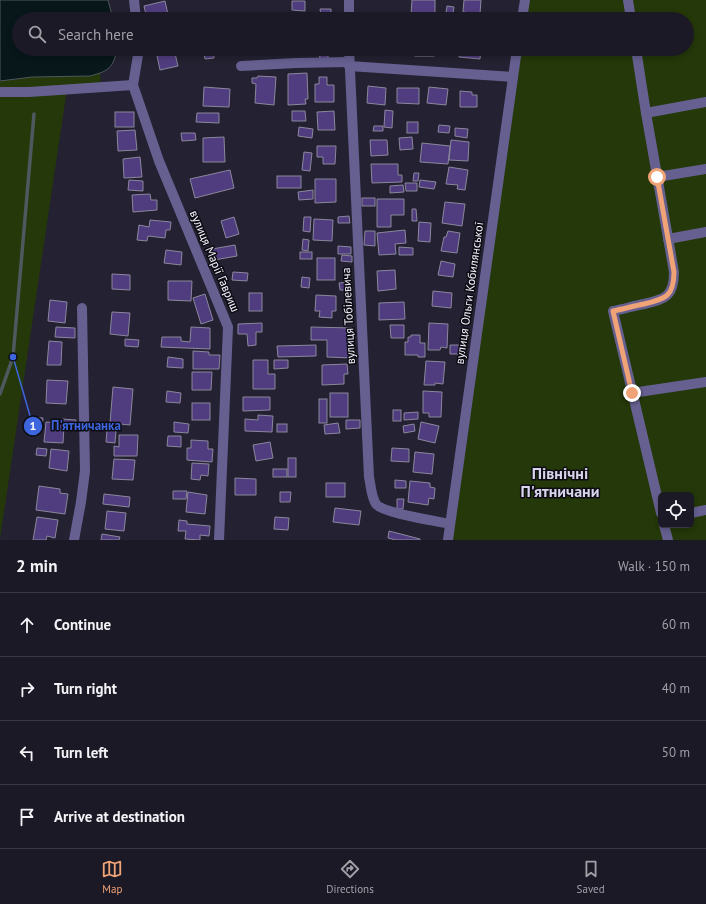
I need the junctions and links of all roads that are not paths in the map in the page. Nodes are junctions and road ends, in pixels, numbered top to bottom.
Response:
1 (134, 0) edge
2 (349, 0) edge
3 (524, 0) edge
4 (628, 0) edge
5 (135, 12) edge
6 (349, 12) edge
7 (523, 12) edge
8 (630, 12) edge
9 (138, 56) edge
10 (349, 56) edge
11 (516, 56) edge
12 (637, 56) edge
13 (349, 64) junction
14 (241, 66) dead end
15 (513, 77) junction
16 (133, 85) junction
17 (0, 92) edge
18 (706, 102) edge
19 (646, 113) junction
20 (706, 169) edge
21 (657, 177) junction
22 (706, 232) edge
23 (668, 239) junction
24 (82, 308) dead end
25 (706, 382) edge
26 (632, 393) junction
27 (658, 501) edge
28 (706, 510) edge
29 (694, 512) edge
30 (450, 524) junction
31 (665, 528) edge
32 (74, 540) edge
33 (219, 540) edge
34 (448, 540) edge
35 (668, 540) edge

1 - 5 street
2 - 6 street
3 - 7 street
4 - 8 street
9 - 16 street, вулиця Марії Гавриш
10 - 13 street, вулиця Тобілевича
11 - 15 street, вулиця Ольги Кобилянської
12 - 19 street
13 - 14 street
13 - 15 street
13 - 30 street, вулиця Тобілевича
15 - 30 street, вулиця Ольги Кобилянської
16 - 17 street
16 - 33 street, вулиця Марії Гавриш
18 - 19 street
19 - 21 street
20 - 21 street
21 - 23 street
22 - 23 street
23 - 26 street
24 - 32 street
25 - 26 street
26 - 27 street
28 - 29 street
30 - 34 street, вулиця Ольги Кобилянської
31 - 35 street

